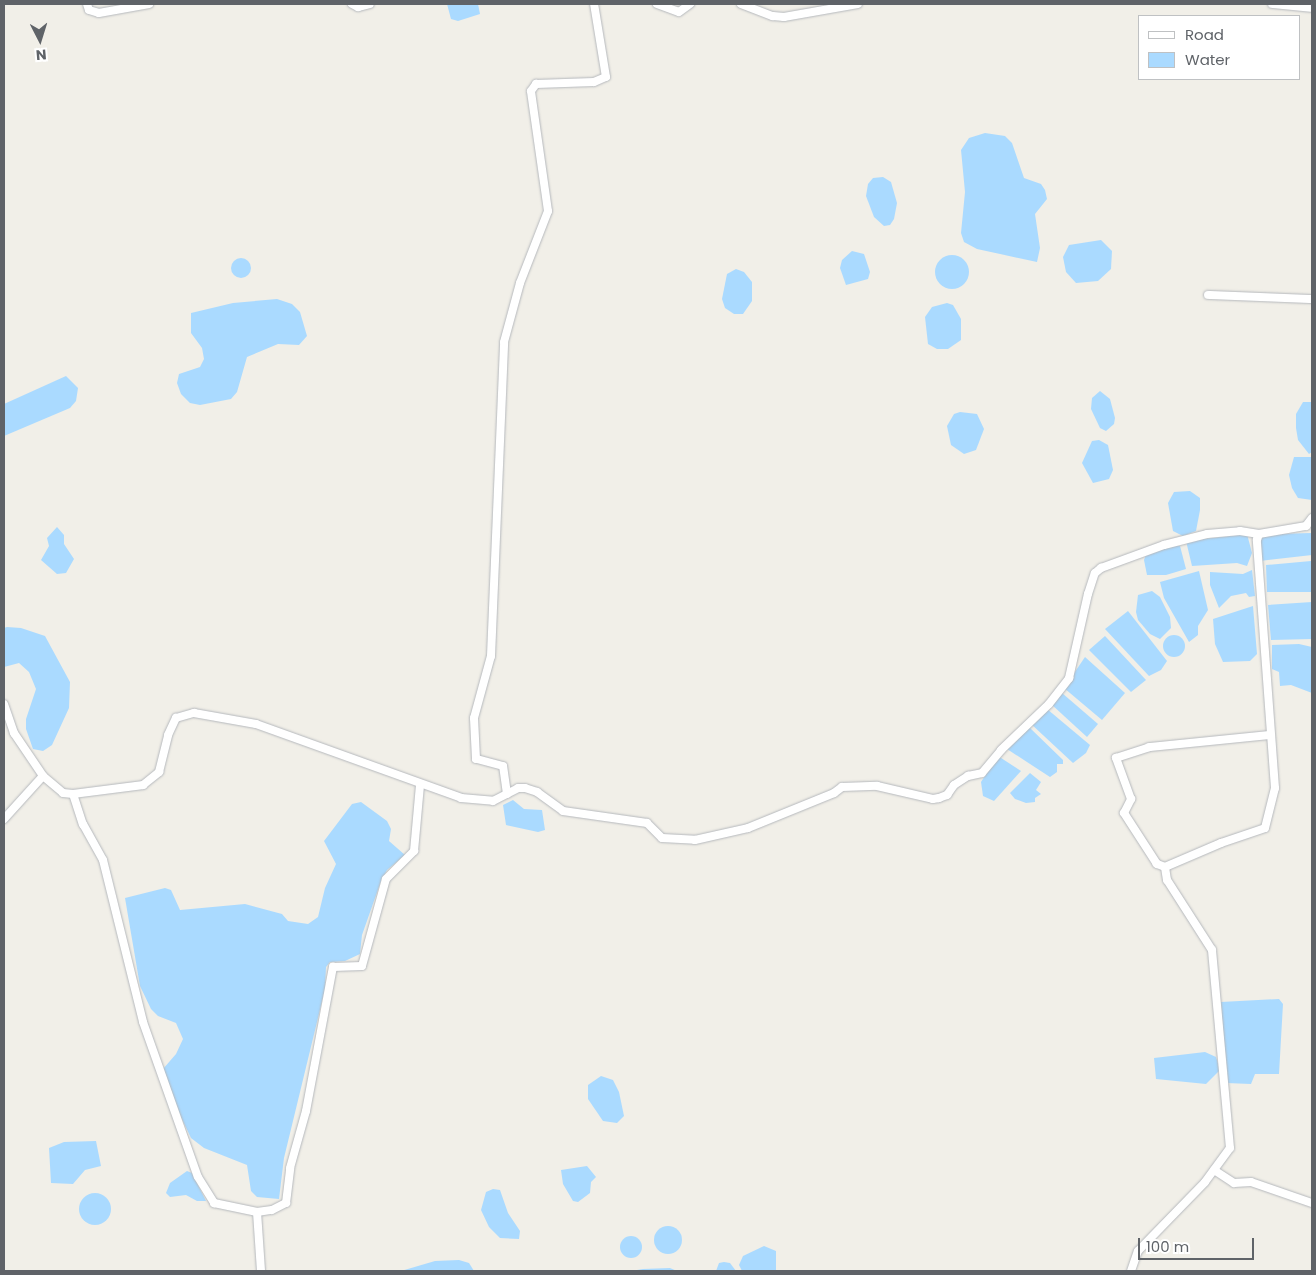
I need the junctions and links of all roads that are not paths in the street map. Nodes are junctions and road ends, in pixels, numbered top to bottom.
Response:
1 (86, 4) edge
2 (149, 4) edge
3 (352, 4) edge
4 (370, 4) edge
5 (594, 4) edge
6 (657, 4) edge
7 (690, 4) edge
8 (741, 4) edge
9 (858, 4) edge
10 (1272, 4) edge
11 (1312, 8) edge
12 (1208, 295) dead end
13 (1312, 299) edge
14 (1312, 518) edge
15 (1259, 534) junction
16 (4, 704) edge
17 (1270, 735) junction
18 (43, 776) junction
19 (420, 785) junction
20 (73, 794) junction
21 (507, 794) junction
22 (4, 819) edge
23 (1165, 867) junction
24 (1214, 1170) junction
25 (1312, 1203) edge
26 (257, 1212) junction
27 (261, 1271) edge
28 (1131, 1271) edge

1 - 2 street
3 - 4 street
5 - 21 street
6 - 7 street
8 - 9 street
10 - 11 street
12 - 13 street
14 - 15 street
15 - 17 street
15 - 21 street
16 - 18 street
17 - 23 street
17 - 23 street
18 - 20 street
18 - 22 street
19 - 20 street
19 - 21 street
19 - 26 street
20 - 26 street
23 - 24 street
24 - 25 street
24 - 28 street
26 - 27 street

